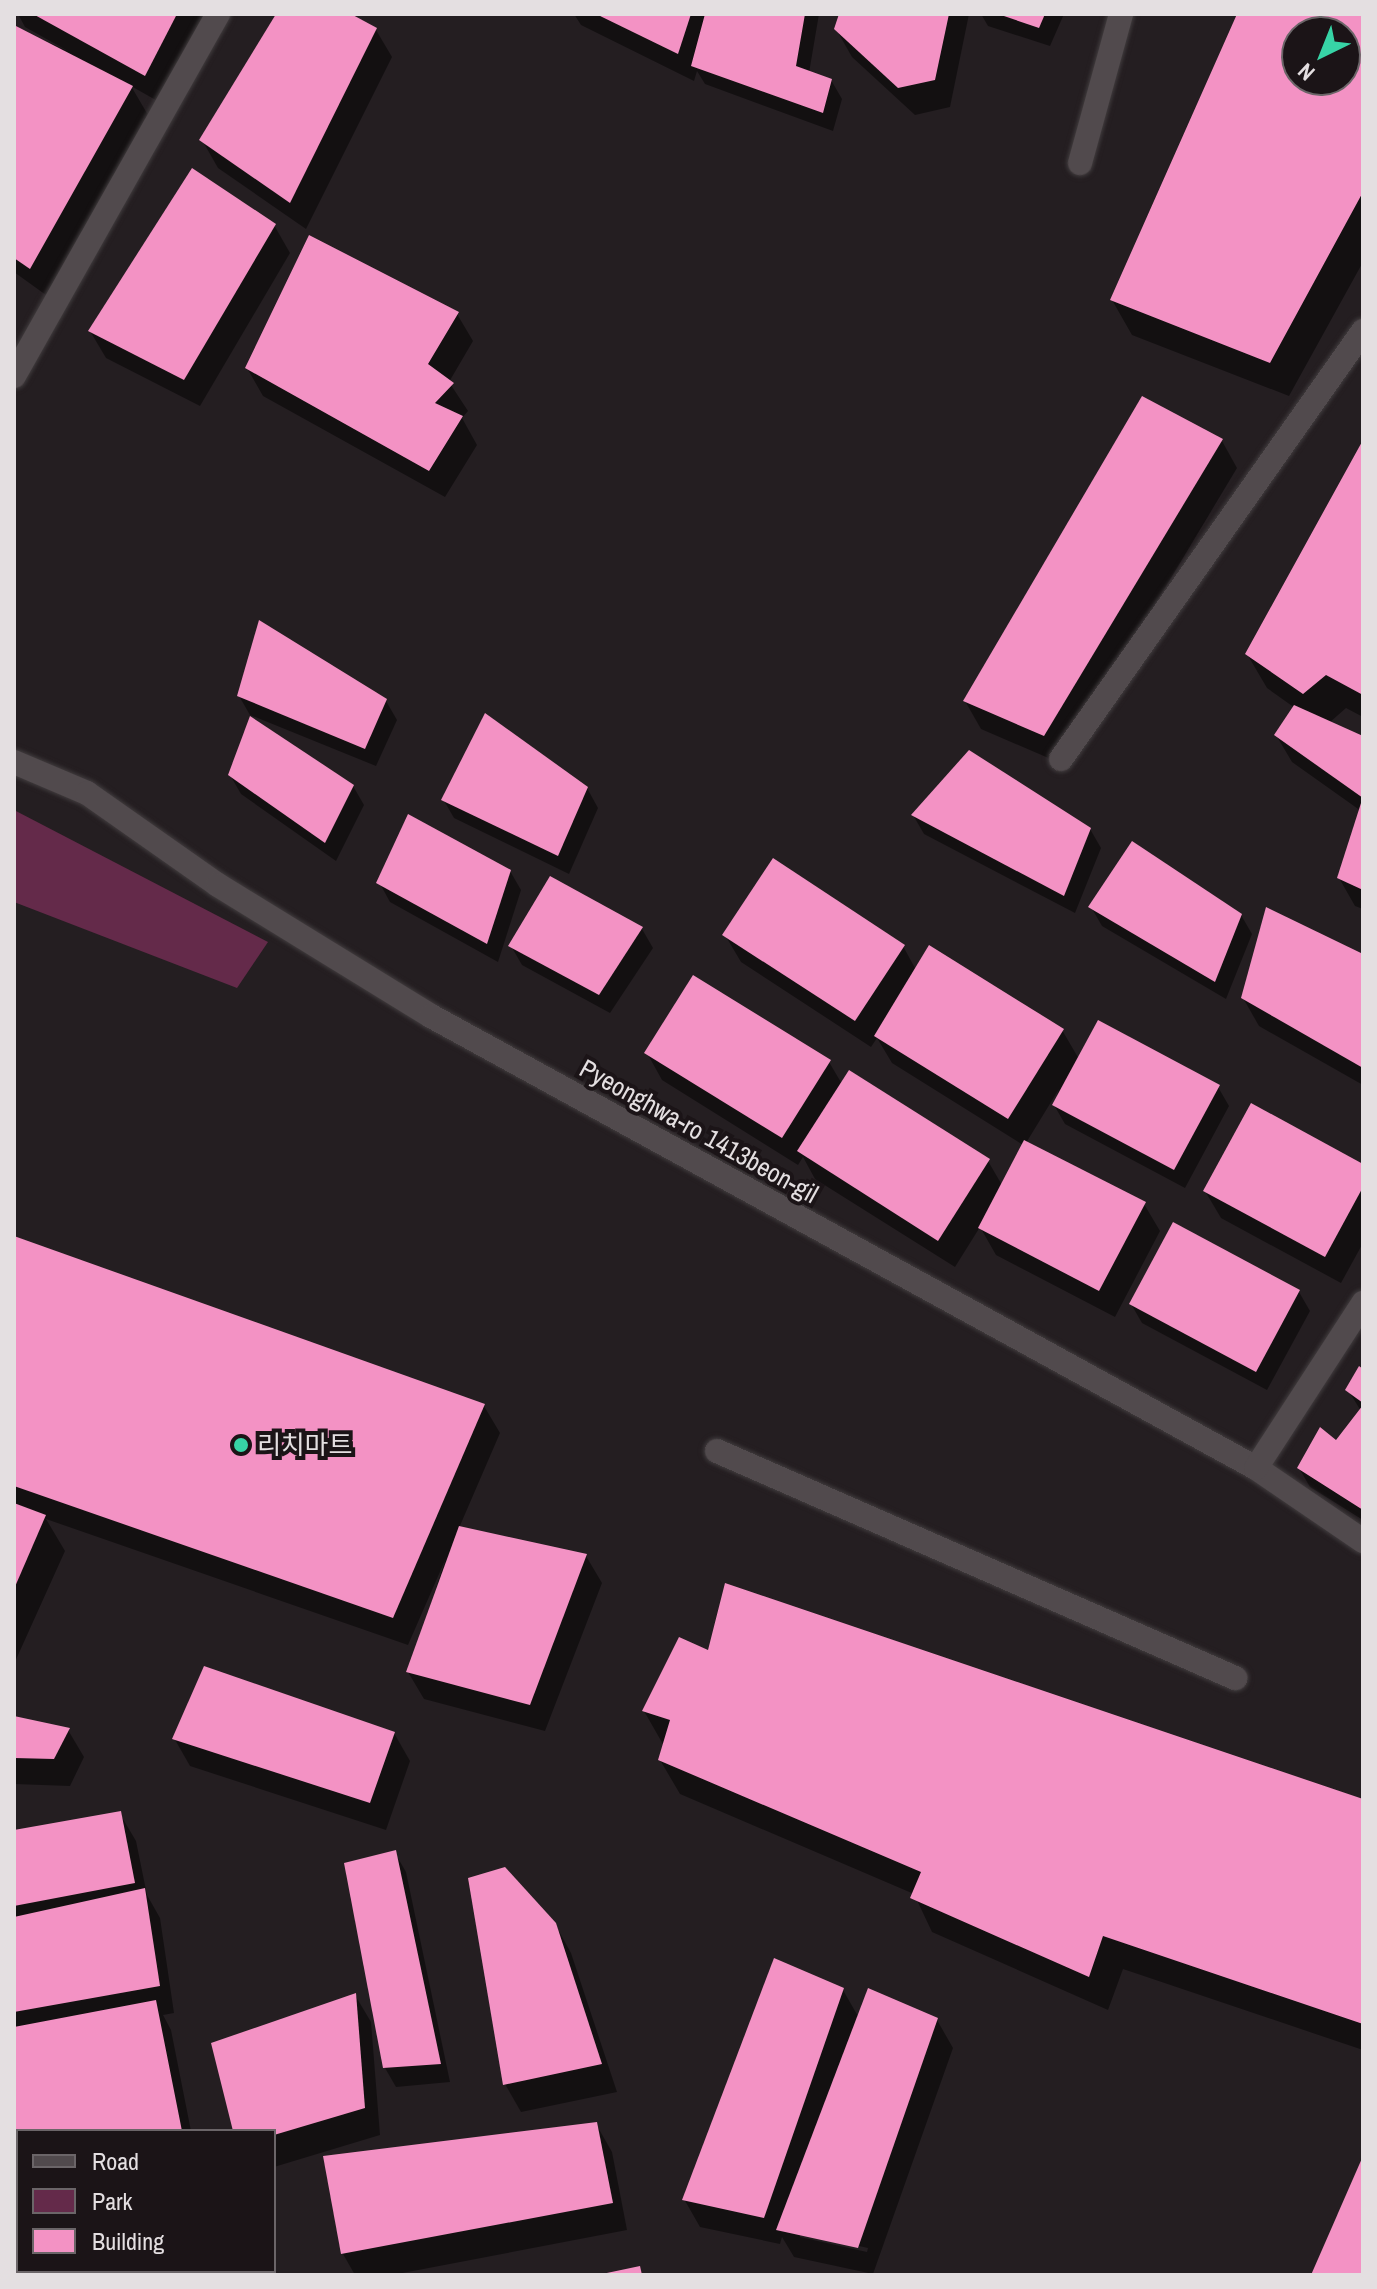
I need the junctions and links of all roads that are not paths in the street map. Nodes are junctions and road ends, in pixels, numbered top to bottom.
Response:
1 (218, 14) edge
2 (1121, 14) edge
3 (1080, 163) dead end
4 (1363, 331) edge
5 (14, 376) edge
6 (1061, 759) dead end
7 (14, 762) edge
8 (1363, 1303) edge
9 (717, 1451) dead end
10 (1256, 1468) junction
11 (1363, 1541) edge
12 (1235, 1678) dead end

1 - 5 street
2 - 3 street
4 - 6 street
7 - 10 street, Pyeonghwa-ro 1413beon-gil
8 - 10 street
9 - 12 street
10 - 11 street, Pyeonghwa-ro 1413beon-gil

